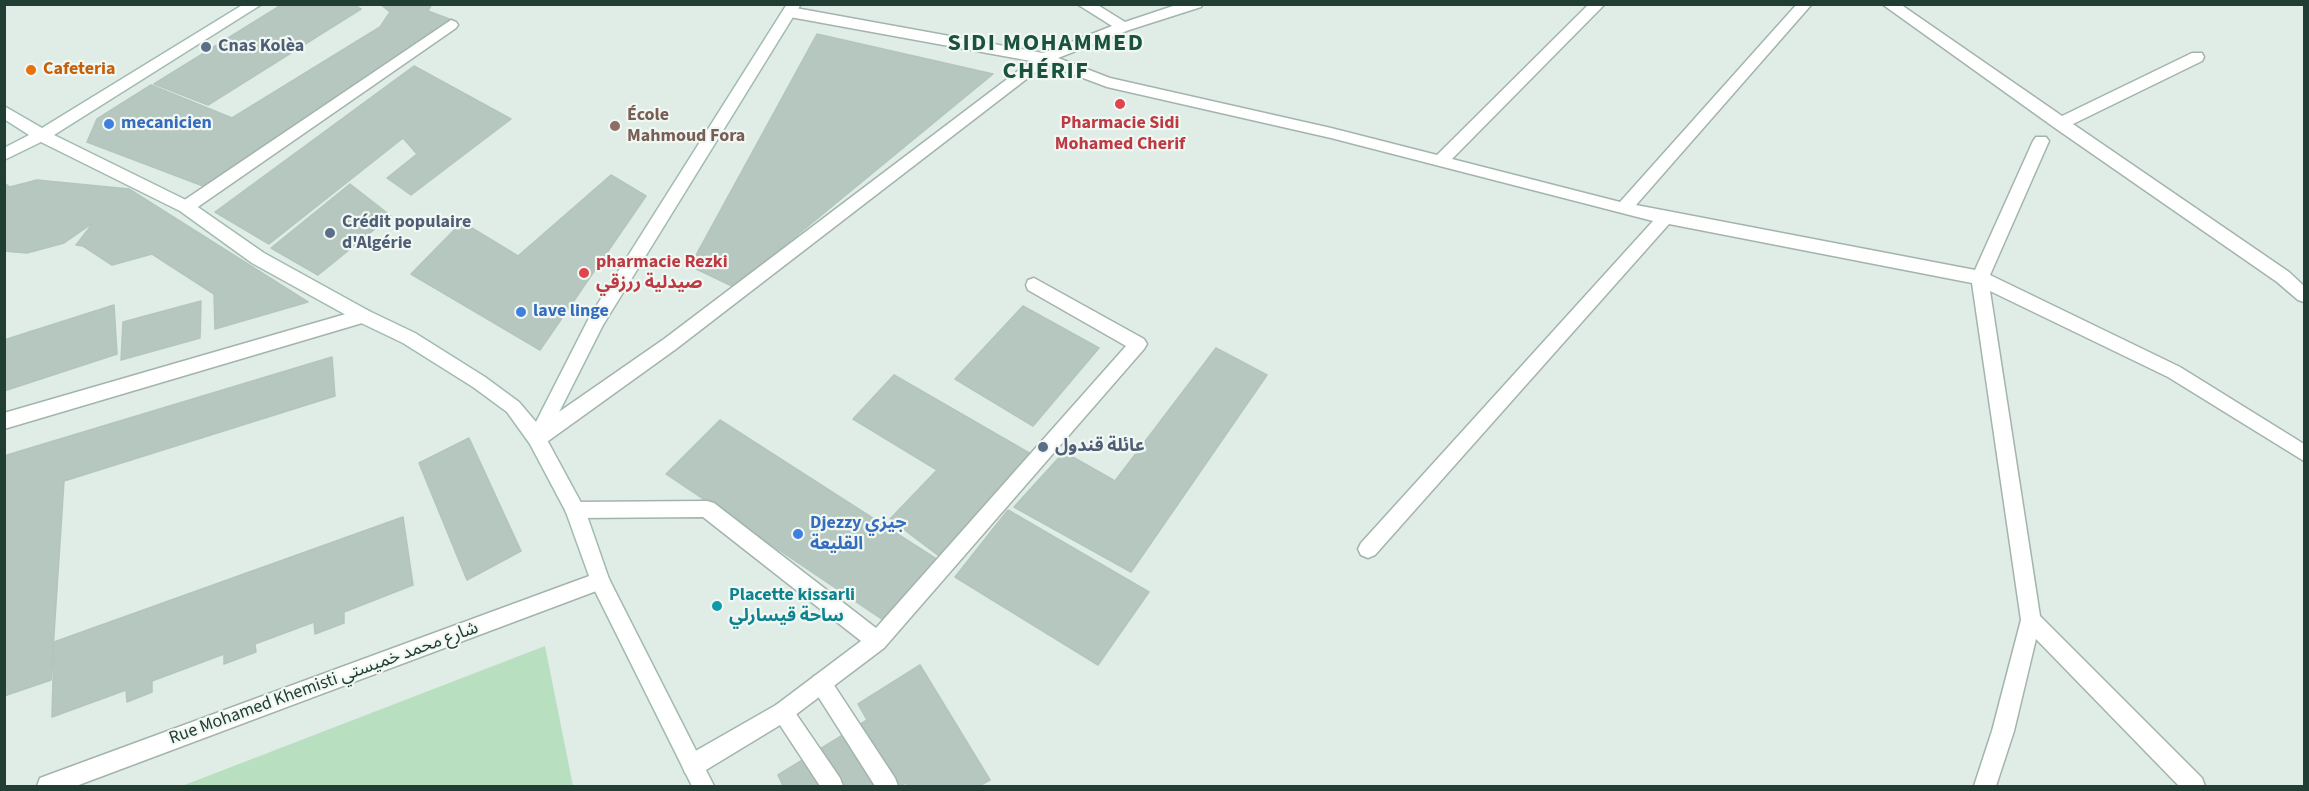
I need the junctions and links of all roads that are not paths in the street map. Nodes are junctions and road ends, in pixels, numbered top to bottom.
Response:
1 (255, 4) edge
2 (1084, 4) edge
3 (1196, 4) edge
4 (1598, 4) edge
5 (1805, 4) edge
6 (1889, 4) edge
7 (792, 8) edge
8 (451, 26) dead end
9 (1124, 27) junction
10 (2197, 57) dead end
11 (1044, 58) junction
12 (4, 111) edge
13 (2060, 124) junction
14 (43, 136) junction
15 (2041, 141) dead end
16 (4, 155) edge
17 (1439, 162) junction
18 (186, 207) junction
19 (1623, 209) junction
20 (1666, 217) junction
21 (1980, 278) junction
22 (1034, 285) dead end
23 (2304, 295) edge
24 (363, 316) junction
25 (4, 422) edge
26 (537, 438) junction
27 (2304, 453) edge
28 (575, 510) junction
29 (1368, 549) dead end
30 (600, 581) junction
31 (2031, 620) junction
32 (877, 641) junction
33 (821, 683) junction
34 (783, 712) junction
35 (693, 765) junction
36 (48, 786) edge
37 (703, 786) edge
38 (832, 786) edge
39 (887, 786) edge
40 (1985, 786) edge
41 (2194, 786) edge

1 - 14 street
2 - 9 street
3 - 9 street
4 - 17 street
5 - 19 street
6 - 13 street
7 - 11 street
7 - 26 street
8 - 18 street
9 - 11 street
10 - 13 street
11 - 17 street
11 - 26 street
12 - 14 street
13 - 23 street
14 - 16 street
14 - 18 street
15 - 21 street
17 - 19 street
18 - 24 street
19 - 20 street
20 - 21 street
20 - 29 street
21 - 27 street
21 - 31 street
22 - 32 street
24 - 25 street
24 - 26 street
26 - 28 street
28 - 30 street
28 - 32 street
30 - 35 street
30 - 36 street, Rue Mohamed Khemisti شارع محمد خميستي
31 - 40 street
31 - 41 street
32 - 33 street
33 - 34 street
33 - 39 street
34 - 35 street
34 - 38 street
35 - 37 street

